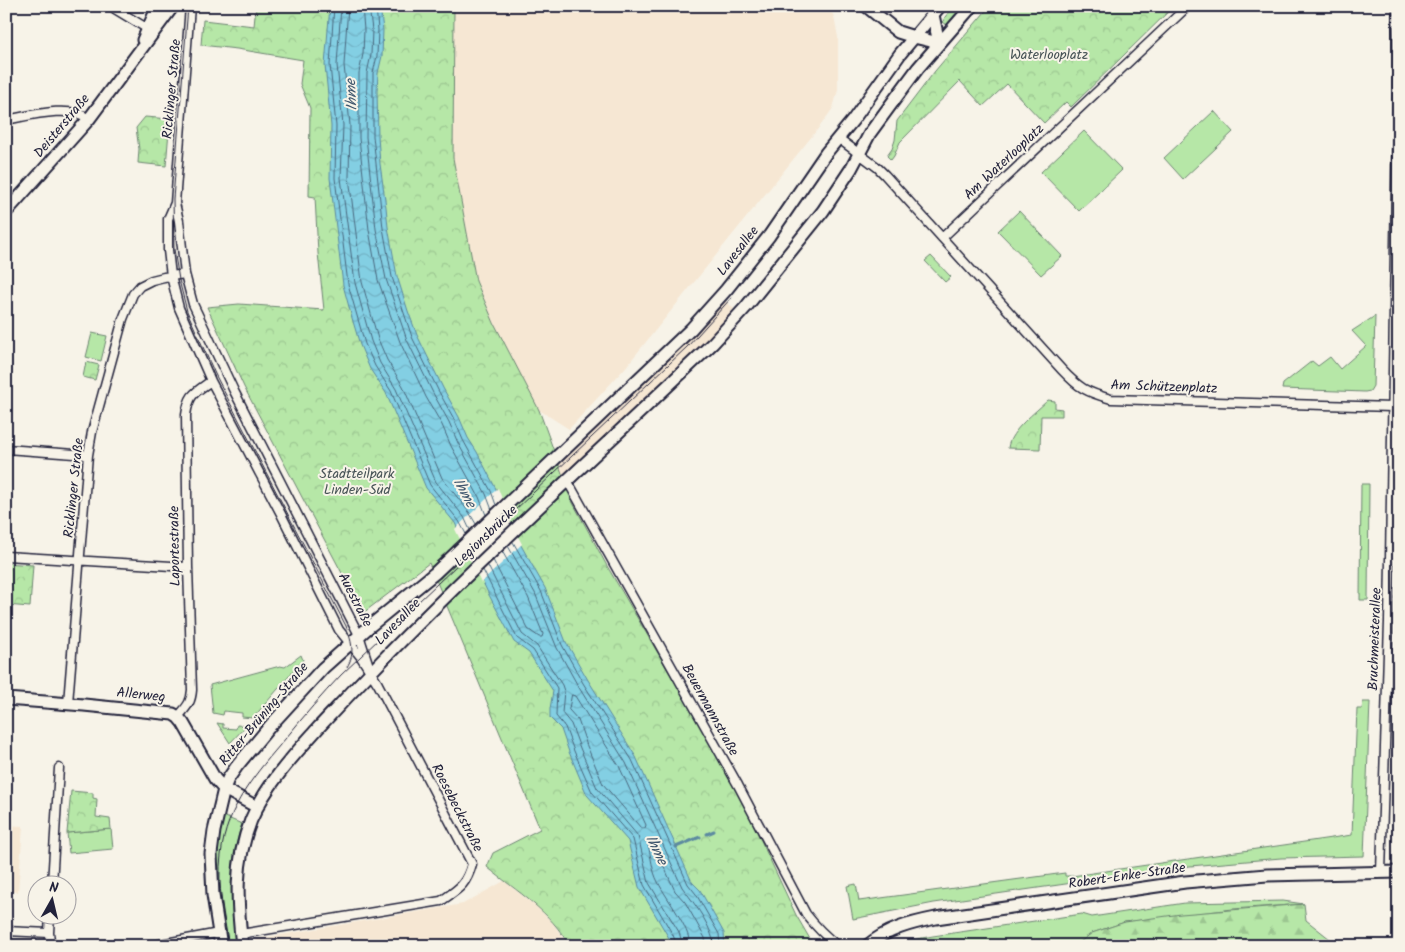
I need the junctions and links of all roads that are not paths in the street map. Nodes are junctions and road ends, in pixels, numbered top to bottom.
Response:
1 (114, 6) edge
2 (158, 6) edge
3 (173, 6) edge
4 (190, 6) edge
5 (866, 6) edge
6 (972, 6) edge
7 (1188, 6) edge
8 (1397, 6) edge
9 (934, 9) edge
10 (148, 29) junction
11 (914, 37) junction
12 (939, 43) junction
13 (136, 56) junction
14 (1398, 60) edge
15 (89, 119) junction
16 (6, 120) edge
17 (838, 138) junction
18 (859, 154) junction
19 (175, 203) junction
20 (6, 212) edge
21 (942, 238) junction
22 (185, 274) junction
23 (171, 276) junction
24 (211, 381) junction
25 (1392, 407) junction
26 (6, 448) edge
27 (88, 455) junction
28 (533, 478) joint
29 (567, 480) junction
30 (6, 556) edge
31 (80, 562) junction
32 (188, 567) junction
33 (435, 573) joint
34 (447, 594) joint
35 (359, 635) junction
36 (349, 644) junction
37 (371, 672) junction
38 (6, 699) edge
39 (68, 703) junction
40 (178, 717) junction
41 (59, 768) dead end
42 (224, 789) junction
43 (257, 807) junction
44 (1381, 872) junction
45 (1399, 872) edge
46 (53, 874) edge
47 (50, 924) edge
48 (6, 931) edge
49 (219, 933) junction
50 (49, 934) junction
51 (242, 940) edge
52 (52, 946) edge
53 (150, 946) edge
54 (221, 946) edge
55 (838, 946) edge
56 (867, 946) edge

1 - 10 street
2 - 10 main road, Deisterstraße
3 - 13 main road, Deisterstraße
4 - 19 street, Ricklinger Straße
5 - 11 main road
6 - 12 main road
7 - 21 street, Am Waterlooplatz
8 - 14 street, Bruchmeisterallee
9 - 11 main road, Lavesallee
9 - 12 main road, Lavesallee
10 - 13 main road, Deisterstraße
11 - 12 main road
11 - 17 main road, Lavesallee
12 - 18 main road
13 - 15 main road, Deisterstraße
14 - 25 street, Bruchmeisterallee
15 - 16 street
15 - 20 main road, Deisterstraße
17 - 18 street
17 - 28 main road, Lavesallee
18 - 21 street
18 - 29 main road
19 - 22 street, Ricklinger Straße
19 - 23 street, Ricklinger Straße
21 - 25 street, Am Schützenplatz
22 - 23 street, Ricklinger Straße
22 - 35 street, Auestraße
23 - 24 street, Auestraße
23 - 27 street, Ricklinger Straße
24 - 32 street, Laportestraße
24 - 36 street, Auestraße
25 - 44 street, Bruchmeisterallee
26 - 27 street
27 - 31 street, Ricklinger Straße
28 - 33 main road, Legionsbrücke
29 - 34 main road, Legionsbrücke
29 - 55 street, Beuermannstraße
30 - 31 street
31 - 32 street
31 - 39 street, Ricklinger Straße
32 - 40 street, Laportestraße
33 - 35 main road, Lavesallee
34 - 37 main road, Lavesallee
35 - 36 main road, Ritter-Brüning-Straße
35 - 37 street, Auestraße
36 - 37 street, Auestraße
36 - 42 main road, Ritter-Brüning-Straße
37 - 43 main road
37 - 51 street, Roesebeckstraße
38 - 39 main road, Allerweg
39 - 40 main road, Allerweg
40 - 42 main road, Allerweg
41 - 46 street
42 - 43 main road, Allerweg
42 - 49 main road, Ritter-Brüning-Straße
43 - 51 main road
44 - 45 main road, Robert-Enke-Straße
44 - 56 main road, Robert-Enke-Straße
47 - 50 street
48 - 50 street
49 - 53 street
49 - 54 main road, Ritter-Brüning-Straße
50 - 52 street

